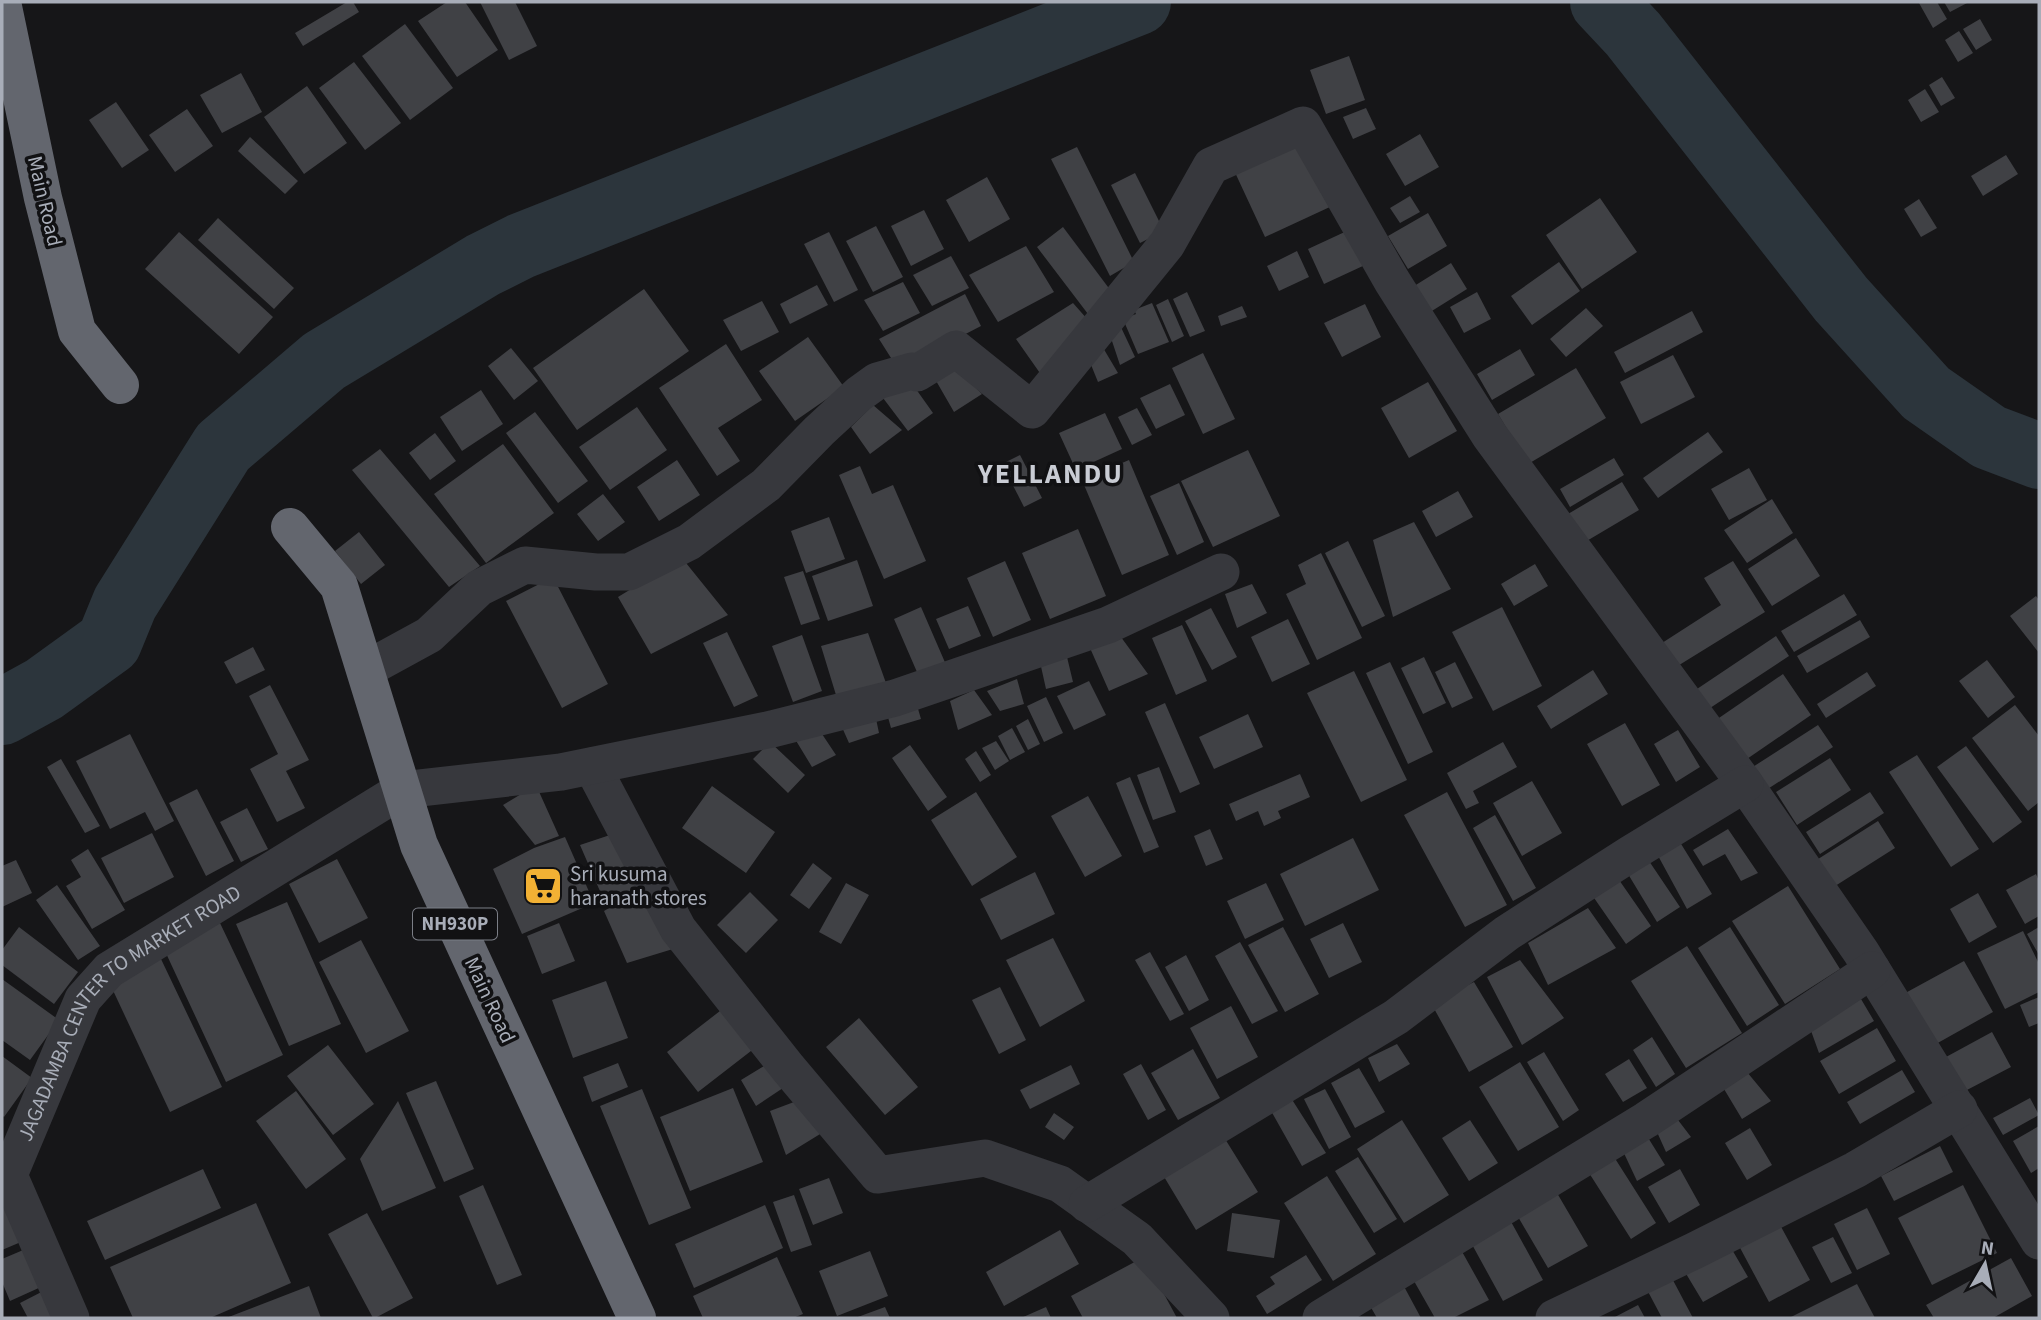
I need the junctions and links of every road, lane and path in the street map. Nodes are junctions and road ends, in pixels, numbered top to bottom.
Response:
1 (2, 2) edge
2 (120, 385) dead end
3 (290, 527) dead end
4 (1221, 572) dead end
5 (365, 670) junction
6 (592, 766) junction
7 (1745, 784) junction
8 (402, 790) junction
9 (1872, 970) junction
10 (1959, 1109) junction
11 (5, 1177) edge
12 (1087, 1204) junction
13 (2039, 1241) edge
14 (71, 1318) edge
15 (637, 1318) edge
16 (1211, 1318) edge
17 (1321, 1318) edge
18 (1554, 1318) edge

1 - 2 highway, Main Road
3 - 5 highway, Main Road / NH930P
4 - 6 street
5 - 7 street
5 - 8 highway, Main Road / NH930P
6 - 8 street
6 - 12 street
7 - 9 street
7 - 12 street
8 - 11 street, JAGADAMBA CENTER TO MARKET ROAD
8 - 15 highway, Main Road / NH930P
9 - 10 street
9 - 17 street
10 - 13 street
10 - 18 street
11 - 14 street, JAGADAMBA CENTER TO MARKET ROAD
12 - 16 street

